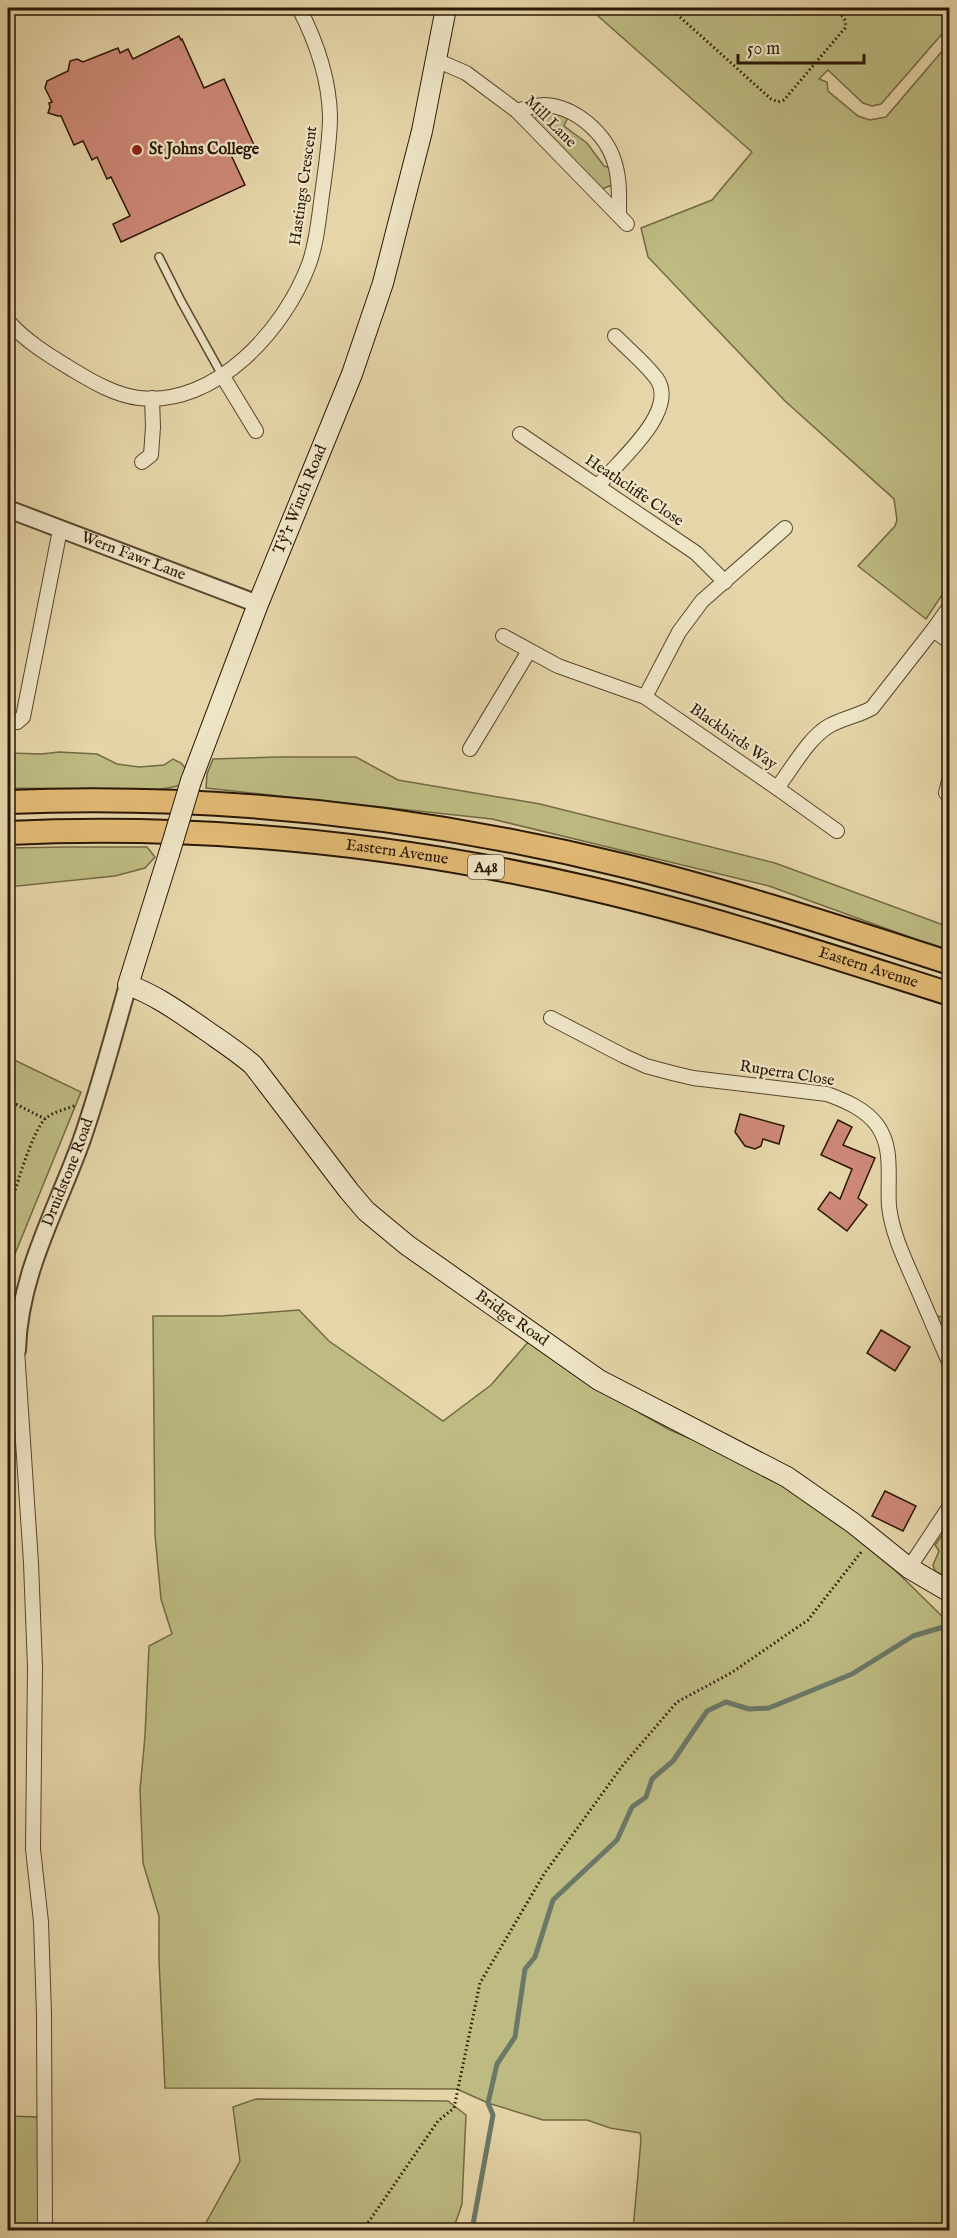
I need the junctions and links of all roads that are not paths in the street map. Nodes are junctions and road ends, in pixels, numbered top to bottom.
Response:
1 (299, 8) edge
2 (446, 8) edge
3 (436, 60) junction
4 (517, 111) junction
5 (159, 257) dead end
6 (10, 328) edge
7 (615, 336) dead end
8 (222, 375) junction
9 (152, 398) junction
10 (256, 431) dead end
11 (520, 434) dead end
12 (142, 462) dead end
13 (598, 486) junction
14 (8, 509) edge
15 (785, 528) dead end
16 (60, 530) junction
17 (725, 582) junction
18 (258, 604) junction
19 (950, 606) edge
20 (933, 630) junction
21 (503, 636) dead end
22 (950, 642) edge
23 (529, 651) junction
24 (645, 697) junction
25 (17, 722) dead end
26 (470, 749) dead end
27 (950, 777) edge
28 (777, 788) junction
29 (946, 793) dead end
30 (8, 802) edge
31 (837, 831) dead end
32 (8, 833) edge
33 (950, 963) edge
34 (128, 985) junction
35 (950, 994) edge
36 (551, 1018) dead end
37 (12, 1350) edge
38 (950, 1364) edge
39 (950, 1506) edge
40 (909, 1568) junction
41 (950, 1592) edge
42 (45, 2230) edge

1 - 8 street, Hastings Crescent
2 - 3 main road, Tŷ'r Winch Road
3 - 4 street, Mill Lane
3 - 18 main road, Tŷ'r Winch Road
4 - 4 street, Mill Lane
5 - 8 lane
6 - 9 street, Hastings Crescent
7 - 13 street
8 - 9 street, Hastings Crescent
8 - 10 street
9 - 12 street
11 - 13 street, Heathcliffe Close
13 - 17 street, Heathcliffe Close
14 - 16 street, Wern Fawr Lane
15 - 17 street
16 - 18 street, Wern Fawr Lane
16 - 25 street
17 - 24 street
18 - 34 main road, Tŷ'r Winch Road, bridge
19 - 20 street, Blackbirds Way
20 - 22 street
20 - 28 street, Blackbirds Way
21 - 23 street, Blackbirds Way
23 - 24 street, Blackbirds Way
23 - 26 street
24 - 28 street, Blackbirds Way
27 - 29 street
28 - 31 street
30 - 33 highway, Eastern Avenue / A48
32 - 35 highway, Eastern Avenue / A48
34 - 37 street, Druidstone Road
34 - 40 main road, Bridge Road
36 - 38 street, Ruperra Close
37 - 42 street
39 - 40 street
40 - 41 main road, Bridge Road

